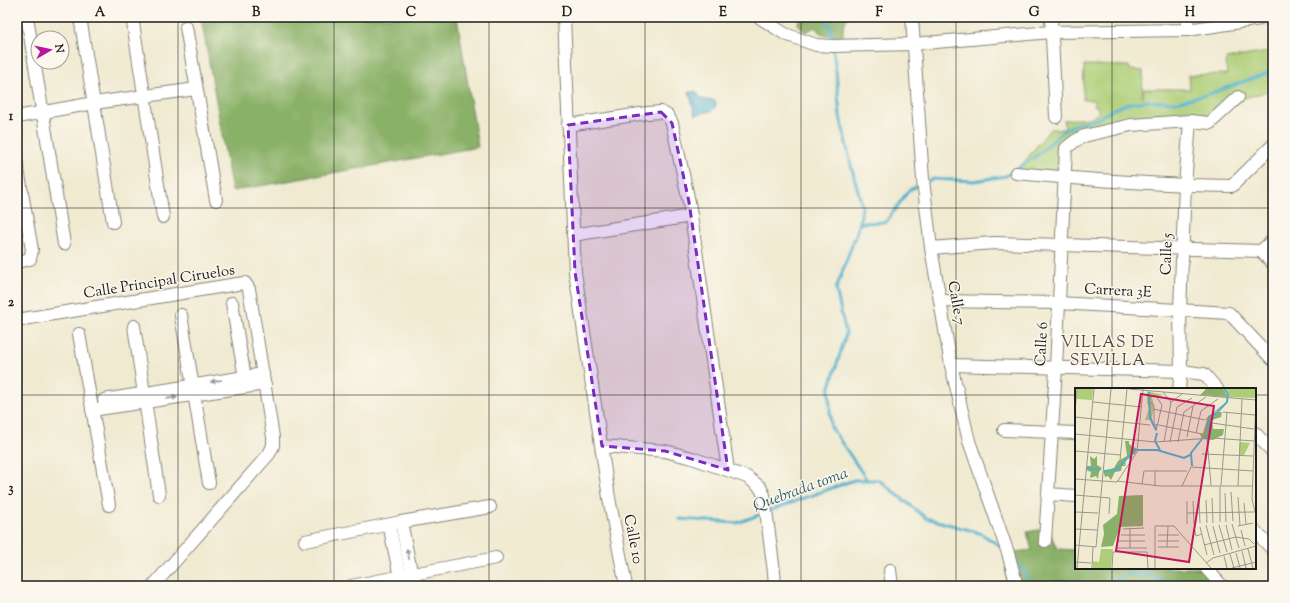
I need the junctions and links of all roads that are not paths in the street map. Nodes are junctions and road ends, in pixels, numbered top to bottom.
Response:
1 (27, 17) edge
2 (80, 17) edge
3 (564, 17) edge
4 (759, 17) edge
5 (912, 17) edge
6 (1050, 17) edge
7 (1187, 17) edge
8 (1273, 17) edge
9 (133, 23) dead end
10 (186, 27) dead end
11 (1188, 30) junction
12 (1051, 32) junction
13 (913, 44) junction
14 (196, 89) junction
15 (144, 96) junction
16 (1238, 97) dead end
17 (94, 104) junction
18 (42, 113) junction
19 (17, 117) edge
20 (1056, 117) dead end
21 (1190, 121) junction
22 (568, 125) junction
23 (1273, 145) edge
24 (17, 164) edge
25 (1016, 173) dead end
26 (1066, 178) junction
27 (1185, 185) junction
28 (216, 200) dead end
29 (691, 216) junction
30 (163, 218) dead end
31 (113, 222) dead end
32 (573, 235) junction
33 (1273, 240) edge
34 (64, 244) dead end
35 (1061, 244) junction
36 (931, 248) junction
37 (1182, 248) junction
38 (1261, 251) junction
39 (17, 262) edge
40 (1273, 264) edge
41 (941, 300) junction
42 (232, 303) dead end
43 (1059, 303) junction
44 (1180, 310) junction
45 (181, 315) dead end
46 (17, 320) edge
47 (134, 326) dead end
48 (79, 334) dead end
49 (1273, 360) edge
50 (951, 365) junction
51 (1056, 368) junction
52 (1181, 371) junction
53 (264, 379) junction
54 (246, 382) junction
55 (1179, 388) edge
56 (1216, 388) edge
57 (193, 390) junction
58 (145, 398) junction
59 (92, 406) junction
60 (1004, 430) dead end
61 (1053, 432) junction
62 (1075, 433) edge
63 (1257, 438) edge
64 (602, 446) junction
65 (1273, 452) edge
66 (728, 470) junction
67 (208, 484) dead end
68 (1048, 494) junction
69 (159, 495) dead end
70 (1075, 496) edge
71 (109, 505) dead end
72 (490, 507) dead end
73 (395, 524) junction
74 (1256, 532) edge
75 (305, 541) dead end
76 (1045, 541) dead end
77 (1273, 550) edge
78 (496, 558) dead end
79 (1207, 569) edge
80 (890, 570) dead end
81 (407, 581) edge
82 (153, 586) edge
83 (351, 586) edge
84 (626, 586) edge
85 (775, 586) edge
86 (892, 586) edge
87 (1017, 586) edge
88 (1222, 586) edge

1 - 18 street
2 - 17 street
3 - 22 street, Calle 10
4 - 13 street
5 - 13 street, Calle 7
6 - 12 street
7 - 11 street
8 - 11 street
9 - 15 street
10 - 14 street
11 - 12 street
12 - 13 street
12 - 20 street
13 - 36 street, Calle 7
14 - 15 street
14 - 28 street
15 - 17 street
15 - 30 street
16 - 21 street
17 - 18 street
17 - 31 street
18 - 19 street
18 - 34 street
21 - 26 street, Calle 6
21 - 27 street, Calle 5
22 - 29 street
22 - 32 street, Calle 10
23 - 27 street
24 - 39 street
25 - 26 street
26 - 27 street
26 - 35 street, Calle 6
27 - 37 street, Calle 5
29 - 32 street
29 - 66 street
32 - 64 street, Calle 10
33 - 38 street
35 - 36 street
35 - 37 street
35 - 43 street, Calle 6
36 - 41 street, Calle 7
37 - 38 street
37 - 44 street, Calle 5
38 - 40 street
41 - 43 street, Carrera 3E
41 - 50 street, Calle 7
42 - 54 street
43 - 44 street, Carrera 3E
43 - 51 street, Calle 6
44 - 49 street, Carrera 3E
44 - 52 street, Calle 5
45 - 57 street
46 - 53 street, Calle Principal Ciruelos
47 - 58 street
48 - 59 street
50 - 51 street
50 - 87 street, Calle 7
51 - 52 street
51 - 61 street, Calle 6
52 - 55 street, Calle 5
52 - 56 street
53 - 54 street
53 - 82 street, Calle Principal Ciruelos
54 - 57 street
57 - 58 street
57 - 67 street
58 - 59 street
58 - 69 street
59 - 71 street
60 - 61 street
61 - 62 street
61 - 68 street, Calle 6
63 - 65 street
64 - 66 street
64 - 84 street, Calle 10
66 - 85 street
68 - 70 street
68 - 76 street, Calle 6
72 - 73 street
73 - 75 street
73 - 81 street
74 - 77 street
78 - 81 street
79 - 88 street
80 - 86 street
81 - 83 street

